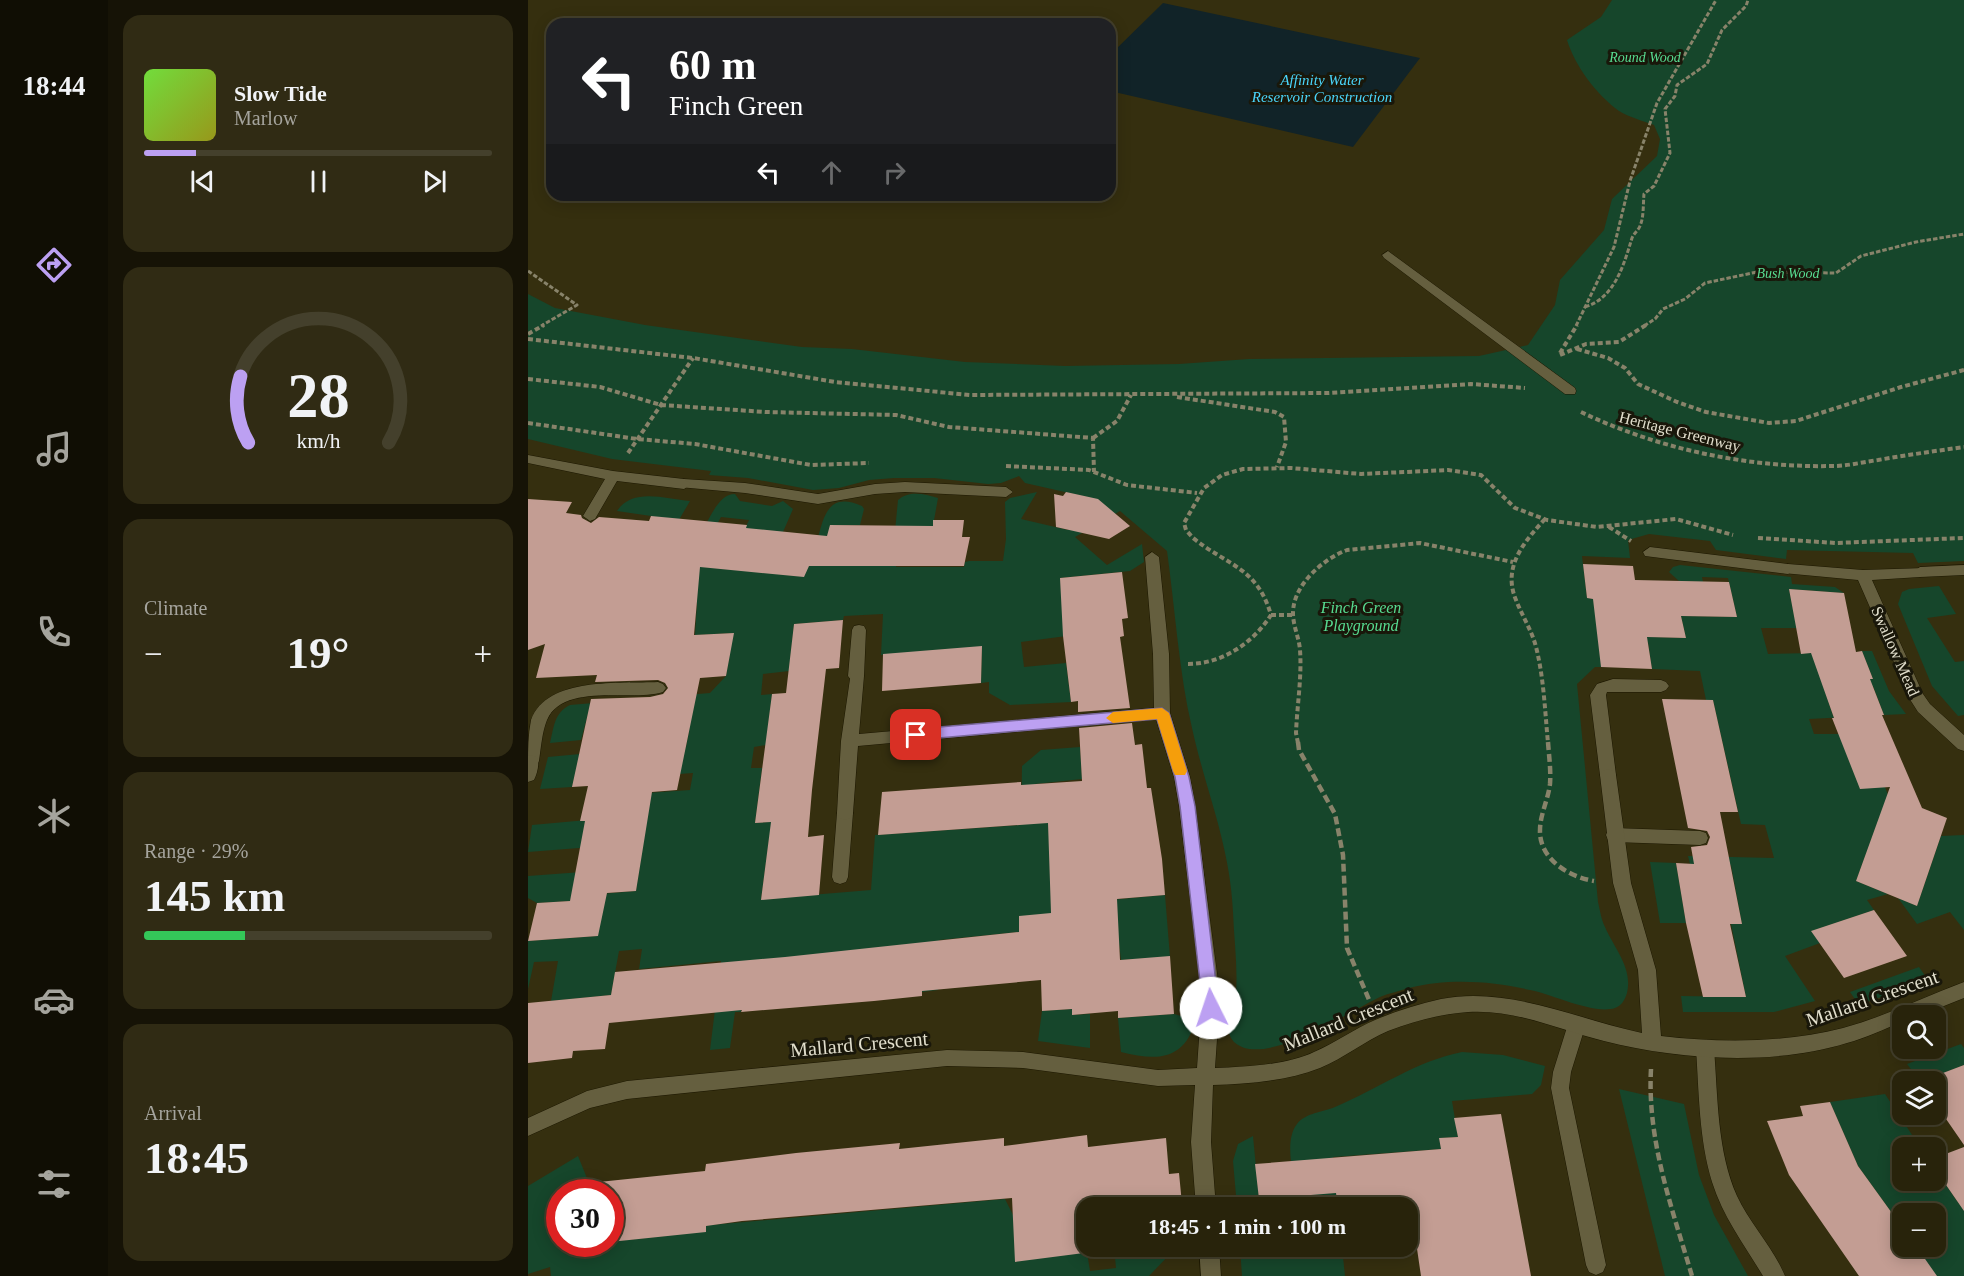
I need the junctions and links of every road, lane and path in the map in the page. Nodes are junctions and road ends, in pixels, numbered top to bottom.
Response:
1 (1716, 0) edge
2 (1748, 0) edge
3 (1964, 234) edge
4 (1388, 255) dead end
5 (528, 271) edge
6 (1585, 307) junction
7 (528, 334) edge
8 (528, 339) edge
9 (1576, 348) junction
10 (1559, 355) junction
11 (693, 358) junction
12 (1964, 370) edge
13 (528, 379) edge
14 (1570, 391) junction
15 (1131, 395) junction
16 (1168, 395) junction
17 (660, 405) junction
18 (528, 423) edge
19 (1093, 438) junction
20 (638, 439) junction
21 (1964, 447) edge
22 (528, 459) edge
23 (879, 462) dead end
24 (995, 465) dead end
25 (1277, 467) junction
26 (1094, 472) junction
27 (613, 476) junction
28 (1006, 492) dead end
29 (1197, 494) junction
30 (590, 516) dead end
31 (1545, 519) junction
32 (1737, 536) dead end
33 (1964, 537) edge
34 (1756, 538) dead end
35 (1650, 552) dead end
36 (1152, 557) dead end
37 (1513, 562) junction
38 (1964, 570) edge
39 (1863, 575) junction
40 (1271, 615) junction
41 (1293, 615) junction
42 (859, 630) dead end
43 (1161, 660) junction
44 (1661, 686) dead end
45 (658, 688) dead end
46 (1162, 713) junction
47 (849, 741) junction
48 (1964, 745) edge
49 (530, 768) edge
50 (1614, 835) junction
51 (1700, 838) dead end
52 (840, 877) dead end
53 (1622, 883) junction
54 (1964, 990) edge
55 (1577, 1024) junction
56 (1381, 1026) junction
57 (1652, 1043) junction
58 (1705, 1049) junction
59 (1206, 1078) junction
60 (528, 1127) edge
61 (1205, 1197) edge
62 (1210, 1257) edge
63 (1596, 1265) dead end
64 (1211, 1276) edge
65 (1692, 1276) edge
66 (1775, 1276) edge

1 - 6 path
2 - 6 path
3 - 9 path
4 - 14 street
5 - 7 path
6 - 10 path
8 - 11 path
9 - 10 path
9 - 12 path
10 - 14 path
11 - 15 path
11 - 17 path
13 - 17 path
14 - 16 path
14 - 21 path, Heritage Greenway
15 - 16 path
15 - 19 path
16 - 25 path
17 - 19 path
17 - 20 path
18 - 20 path
19 - 26 path
20 - 23 path
22 - 27 street
24 - 26 path
25 - 29 path
25 - 31 path
26 - 29 path
27 - 28 street
27 - 30 street
29 - 40 path
31 - 32 path
31 - 37 path
33 - 34 path
35 - 39 street
36 - 43 street
37 - 41 path
37 - 53 path
38 - 39 street
39 - 48 street, Swallow Mead
40 - 41 path
40 - 43 path
41 - 56 path
42 - 47 street
43 - 46 street
44 - 50 street
45 - 49 street
46 - 47 street
46 - 59 street
47 - 52 street
50 - 51 street
50 - 53 street
53 - 57 street
54 - 58 street, Mallard Crescent
55 - 56 street, Mallard Crescent
55 - 57 street, Mallard Crescent
55 - 63 street
56 - 59 street, Mallard Crescent
57 - 58 street, Mallard Crescent
57 - 65 path
58 - 66 street
59 - 60 street, Mallard Crescent
59 - 61 street
62 - 64 street

